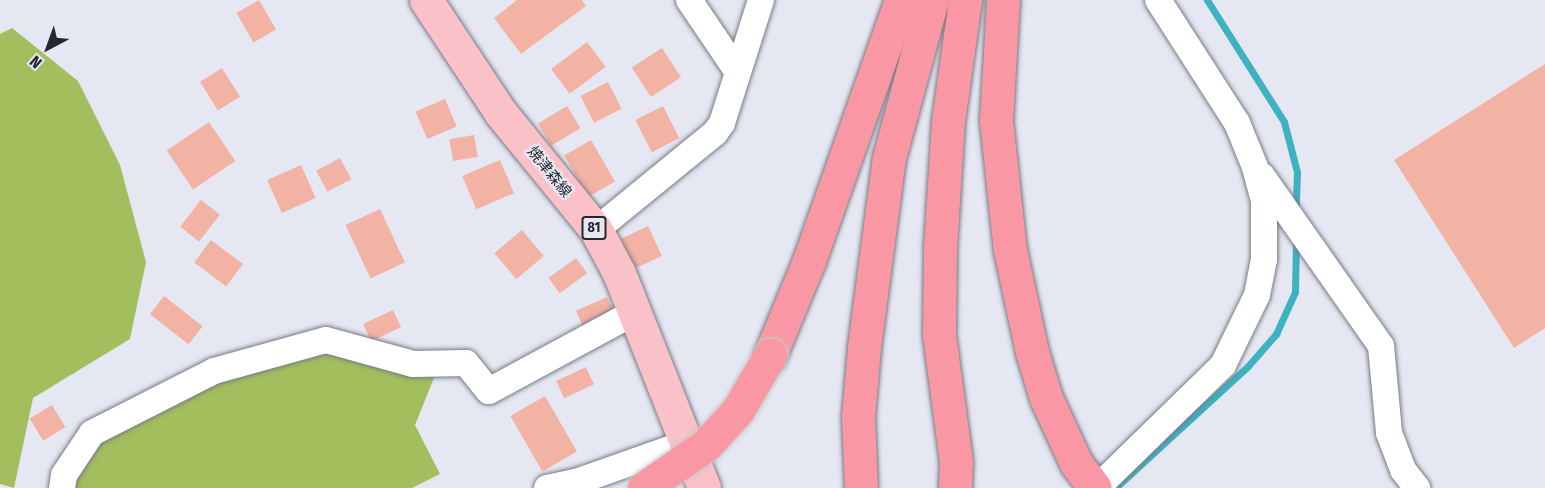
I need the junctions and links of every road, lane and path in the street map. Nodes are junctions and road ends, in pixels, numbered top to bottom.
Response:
1 (426, 0) edge
2 (689, 0) edge
3 (761, 0) edge
4 (902, 0) edge
5 (932, 0) edge
6 (965, 0) edge
7 (1003, 0) edge
8 (1158, 0) edge
9 (737, 71) junction
10 (1256, 167) junction
11 (596, 230) junction
12 (634, 312) junction
13 (686, 443) junction
14 (62, 488) edge
15 (547, 488) edge
16 (645, 488) edge
17 (704, 488) edge
18 (861, 488) edge
19 (955, 488) edge
20 (1096, 488) edge
21 (1417, 488) edge

1 - 11 main road, 焼津森線 / 81
2 - 9 street
3 - 9 street
4 - 16 highway, bridge
5 - 18 highway
6 - 19 highway
7 - 20 highway
8 - 10 street
9 - 11 street
10 - 20 street
10 - 21 street
11 - 12 main road, 焼津森線 / 81
12 - 13 main road, 焼津森線 / 81
12 - 14 street
13 - 15 street
13 - 17 main road, 焼津森線 / 81

